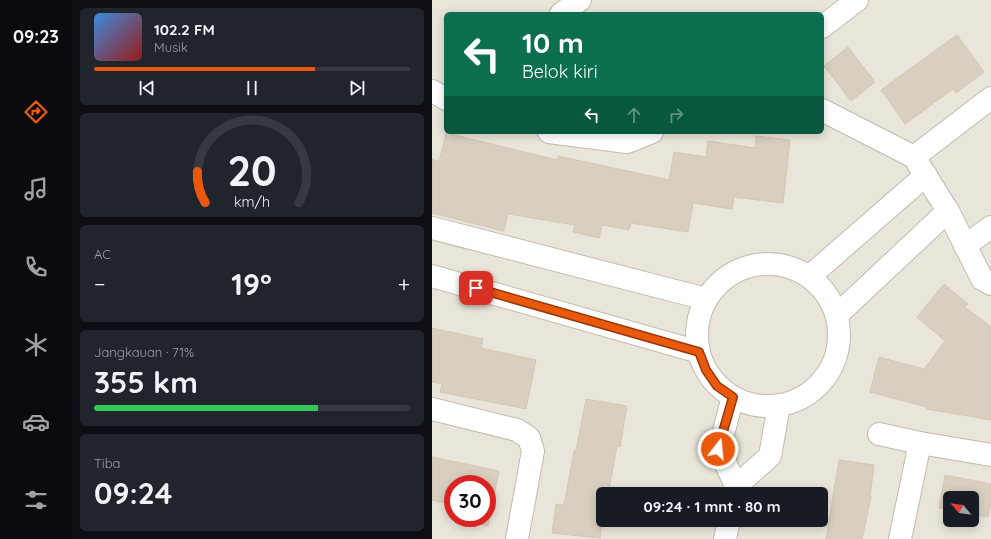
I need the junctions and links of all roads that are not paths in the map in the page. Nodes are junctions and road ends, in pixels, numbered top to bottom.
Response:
1 (580, 0) edge
2 (858, 0) edge
3 (564, 12) edge
4 (824, 26) edge
5 (432, 91) edge
6 (444, 98) edge
7 (991, 98) edge
8 (824, 111) edge
9 (565, 134) edge
10 (647, 134) edge
11 (914, 156) junction
12 (926, 175) junction
13 (948, 212) junction
14 (991, 227) edge
15 (432, 228) edge
16 (965, 246) junction
17 (432, 276) edge
18 (810, 276) junction
19 (991, 284) edge
20 (706, 299) junction
21 (837, 315) junction
22 (699, 352) junction
23 (733, 397) junction
24 (779, 405) junction
25 (432, 408) edge
26 (879, 434) dead end
27 (920, 443) junction
28 (991, 455) edge
29 (735, 487) edge
30 (739, 487) edge
31 (728, 527) edge
32 (517, 539) edge
33 (725, 539) edge
34 (900, 539) edge

1 - 3 street
2 - 4 street
5 - 6 street
7 - 11 street
8 - 11 street
9 - 10 street
11 - 12 street
12 - 13 street
12 - 18 street
13 - 16 street
13 - 21 street
14 - 16 street
15 - 20 street
16 - 19 street
17 - 22 street
18 - 20 street
18 - 21 street
20 - 22 street
21 - 24 street
22 - 23 street
23 - 24 street
23 - 29 street
24 - 30 street
25 - 32 street
26 - 27 street
27 - 28 street
27 - 34 street
31 - 33 street

